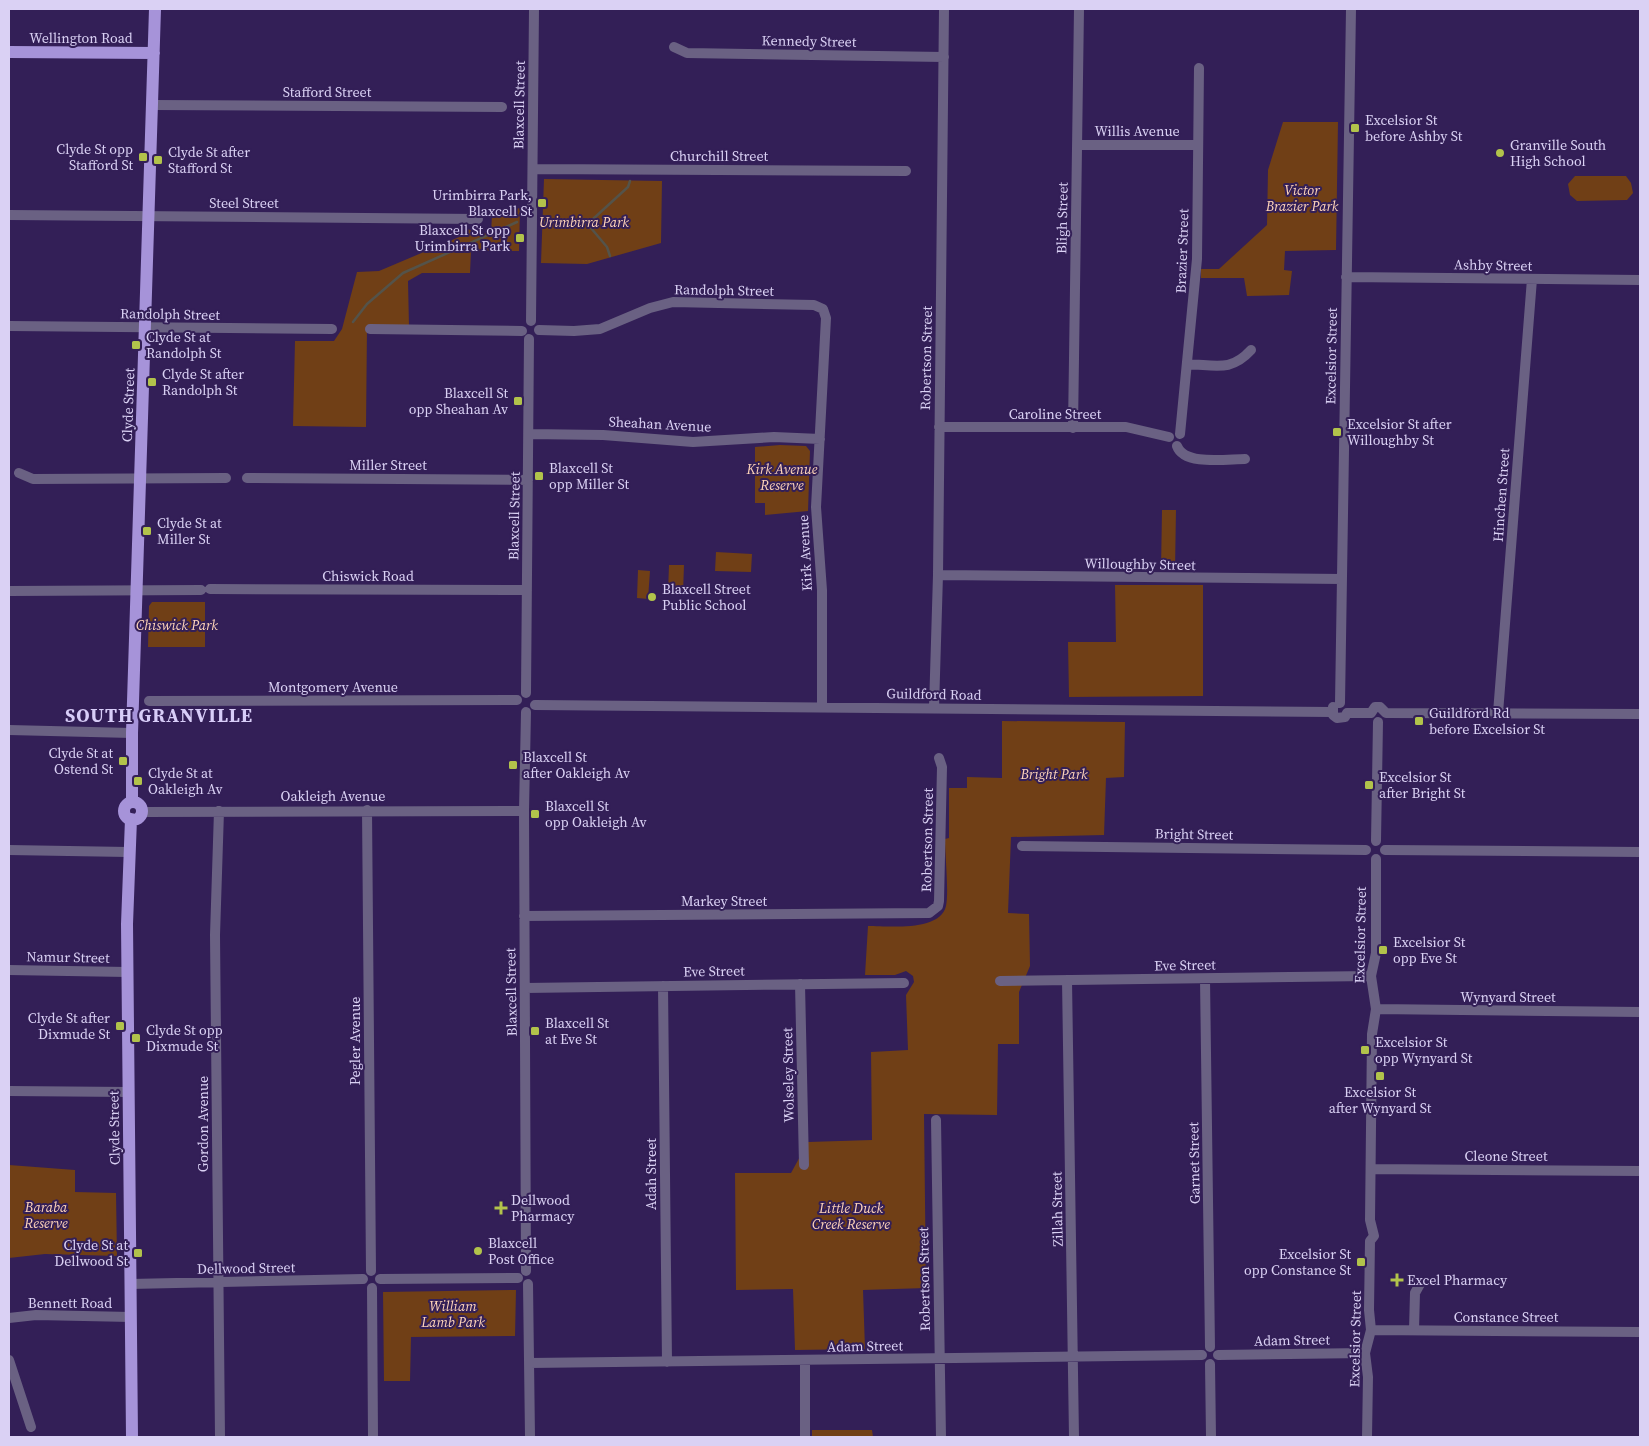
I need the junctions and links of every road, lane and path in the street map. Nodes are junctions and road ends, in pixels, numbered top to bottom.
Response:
1 (155, 9) edge
2 (534, 9) edge
3 (944, 9) edge
4 (1078, 9) edge
5 (1351, 9) edge
6 (674, 47) dead end
7 (9, 52) edge
8 (154, 53) junction
9 (944, 58) junction
10 (1200, 68) dead end
11 (153, 105) junction
12 (502, 107) dead end
13 (1077, 145) junction
14 (1198, 145) junction
15 (532, 169) junction
16 (906, 171) dead end
17 (9, 214) edge
18 (149, 216) junction
19 (478, 219) dead end
20 (1346, 277) junction
21 (1532, 279) junction
22 (1640, 280) edge
23 (823, 309) joint
24 (531, 321) junction
25 (9, 326) edge
26 (145, 328) junction
27 (332, 329) dead end
28 (370, 329) dead end
29 (539, 330) junction
30 (522, 331) junction
31 (529, 339) junction
32 (1251, 350) dead end
33 (1188, 364) junction
34 (939, 427) junction
35 (1073, 428) junction
36 (529, 434) junction
37 (1175, 436) junction
38 (820, 439) junction
39 (1245, 459) dead end
40 (19, 473) dead end
41 (226, 478) dead end
42 (247, 478) dead end
43 (141, 479) junction
44 (528, 480) junction
45 (938, 575) junction
46 (1342, 579) junction
47 (527, 590) junction
48 (9, 591) edge
49 (137, 591) junction
50 (526, 693) junction
51 (517, 700) junction
52 (149, 701) dead end
53 (1340, 703) junction
54 (535, 704) junction
55 (822, 707) junction
56 (934, 708) junction
57 (526, 712) junction
58 (1332, 712) junction
59 (1347, 712) junction
60 (1371, 713) junction
61 (1498, 713) junction
62 (1386, 714) junction
63 (1640, 714) edge
64 (1378, 722) junction
65 (9, 730) edge
66 (132, 733) junction
67 (939, 758) dead end
68 (132, 802) junction
69 (367, 810) junction
70 (219, 811) junction
71 (524, 811) junction
72 (142, 812) junction
73 (131, 819) junction
74 (1376, 841) junction
75 (1022, 846) dead end
76 (9, 850) edge
77 (1366, 850) junction
78 (1385, 850) junction
79 (128, 852) junction
80 (1640, 852) edge
81 (1376, 859) junction
82 (924, 914) joint
83 (524, 916) junction
84 (9, 970) edge
85 (127, 972) junction
86 (1371, 976) junction
87 (1205, 979) junction
88 (1067, 980) junction
89 (1000, 981) dead end
90 (904, 983) dead end
91 (800, 984) junction
92 (663, 986) junction
93 (524, 988) junction
94 (1376, 1009) junction
95 (1640, 1012) edge
96 (9, 1090) edge
97 (128, 1092) junction
98 (936, 1120) dead end
99 (804, 1165) dead end
100 (1371, 1169) junction
101 (1640, 1171) edge
102 (371, 1271) junction
103 (522, 1275) junction
104 (363, 1279) junction
105 (380, 1280) junction
106 (218, 1282) junction
107 (1421, 1282) dead end
108 (130, 1284) junction
109 (372, 1288) junction
110 (130, 1317) junction
111 (9, 1318) edge
112 (1371, 1330) junction
113 (1414, 1330) junction
114 (1640, 1332) edge
115 (1210, 1347) junction
116 (1366, 1353) junction
117 (1202, 1355) junction
118 (1218, 1355) junction
119 (1072, 1357) junction
120 (939, 1358) junction
121 (9, 1360) edge
122 (805, 1360) junction
123 (666, 1362) junction
124 (529, 1363) junction
125 (1210, 1364) junction
126 (31, 1427) dead end
127 (132, 1437) edge
128 (220, 1437) edge
129 (372, 1437) edge
130 (530, 1437) edge
131 (805, 1437) edge
132 (941, 1437) edge
133 (1074, 1437) edge
134 (1211, 1437) edge
135 (1367, 1437) edge

1 - 8 main road, Clyde Street
2 - 15 street, Blaxcell Street
3 - 9 street, Robertson Street
4 - 13 street, Bligh Street
5 - 20 street, Excelsior Street
6 - 9 street, Kennedy Street
7 - 8 main road, Wellington Road
8 - 11 main road, Clyde Street
9 - 34 street, Robertson Street
10 - 14 street, Brazier Street
11 - 12 street, Stafford Street
11 - 18 main road, Clyde Street
13 - 14 street, Willis Avenue
13 - 35 street, Bligh Street
14 - 33 street, Brazier Street
15 - 16 street, Churchill Street
15 - 24 street, Blaxcell Street
17 - 18 street, Steel Street
18 - 19 street, Steel Street
18 - 26 main road, Clyde Street
20 - 21 street, Ashby Street
20 - 46 street, Excelsior Street
21 - 22 street, Ashby Street
21 - 61 street, Hinchen Street
23 - 29 street, Randolph Street
23 - 38 street, Kirk Avenue
24 - 29 street
24 - 30 street
25 - 26 street, Randolph Street
26 - 27 street, Randolph Street
26 - 43 main road, Clyde Street
28 - 30 street
29 - 31 street
30 - 31 street
31 - 36 street, Blaxcell Street
32 - 33 street
33 - 37 street, Brazier Street
34 - 35 street, Caroline Street
34 - 45 street, Robertson Street
35 - 37 street, Caroline Street
36 - 38 street, Sheahan Avenue
36 - 44 street, Blaxcell Street
37 - 39 street
38 - 55 street, Kirk Avenue
40 - 43 street
41 - 43 street
42 - 44 street, Miller Street
43 - 49 main road, Clyde Street
44 - 47 street, Blaxcell Street
45 - 46 street, Willoughby Street
45 - 56 street, Robertson Street
46 - 53 street, Excelsior Street
47 - 49 street, Chiswick Road
47 - 50 street, Blaxcell Street
48 - 49 street, Chiswick Road
49 - 66 main road, Clyde Street
50 - 51 street
50 - 54 street
51 - 52 street, Montgomery Avenue
51 - 57 street
53 - 58 street
53 - 59 street
54 - 55 street, Guildford Road
54 - 57 street
55 - 56 street, Guildford Road
56 - 58 street, Guildford Road
57 - 71 street, Blaxcell Street
58 - 59 street
59 - 60 street
60 - 62 street
60 - 64 street
61 - 62 street
61 - 63 street
62 - 64 street
64 - 74 street
65 - 66 street
66 - 68 main road, Clyde Street
67 - 82 street, Robertson Street
68 - 72 main road
68 - 73 main road
69 - 70 street, Oakleigh Avenue
69 - 71 street, Oakleigh Avenue
69 - 102 street, Pegler Avenue
70 - 72 street, Oakleigh Avenue
70 - 106 street, Gordon Avenue
71 - 83 street, Blaxcell Street
72 - 73 main road
73 - 79 main road, Clyde Street
74 - 77 street
74 - 78 street
75 - 77 street, Bright Street
76 - 79 street
77 - 81 street
78 - 80 street
78 - 81 street
79 - 85 main road, Clyde Street
81 - 86 street, Excelsior Street
82 - 83 street, Markey Street
83 - 93 street, Blaxcell Street
84 - 85 street, Namur Street
85 - 97 main road, Clyde Street
86 - 87 street, Eve Street
86 - 94 street, Excelsior Street
87 - 88 street, Eve Street
87 - 115 street, Garnet Street
88 - 89 street, Eve Street
88 - 119 street, Zillah Street
90 - 91 street, Eve Street
91 - 92 street, Eve Street
91 - 99 street, Wolseley Street
92 - 93 street, Eve Street
92 - 123 street, Adah Street
93 - 103 street, Blaxcell Street
94 - 95 street, Wynyard Street
94 - 100 street, Excelsior Street
96 - 97 street
97 - 108 main road, Clyde Street
98 - 120 street, Robertson Street
100 - 101 street, Cleone Street
100 - 112 street, Excelsior Street
102 - 104 street
102 - 105 street
103 - 105 street
103 - 124 street
104 - 106 street, Dellwood Street
104 - 109 street
105 - 109 street
106 - 108 street, Dellwood Street
106 - 128 street, Gordon Avenue
107 - 113 street
108 - 110 main road, Clyde Street
109 - 129 street
110 - 111 street, Bennett Road
110 - 127 main road, Clyde Street
112 - 113 street, Constance Street
112 - 116 street, Excelsior Street
113 - 114 street, Constance Street
115 - 117 street
115 - 118 street
116 - 118 street, Adam Street
116 - 135 street, Excelsior Street
117 - 119 street, Adam Street
117 - 125 street
118 - 125 street
119 - 120 street, Adam Street
119 - 133 street, Zillah Street
120 - 122 street, Adam Street
120 - 132 street, Robertson Street
121 - 126 street
122 - 123 street, Adam Street
122 - 131 street
123 - 124 street, Adam Street
124 - 130 street
125 - 134 street

